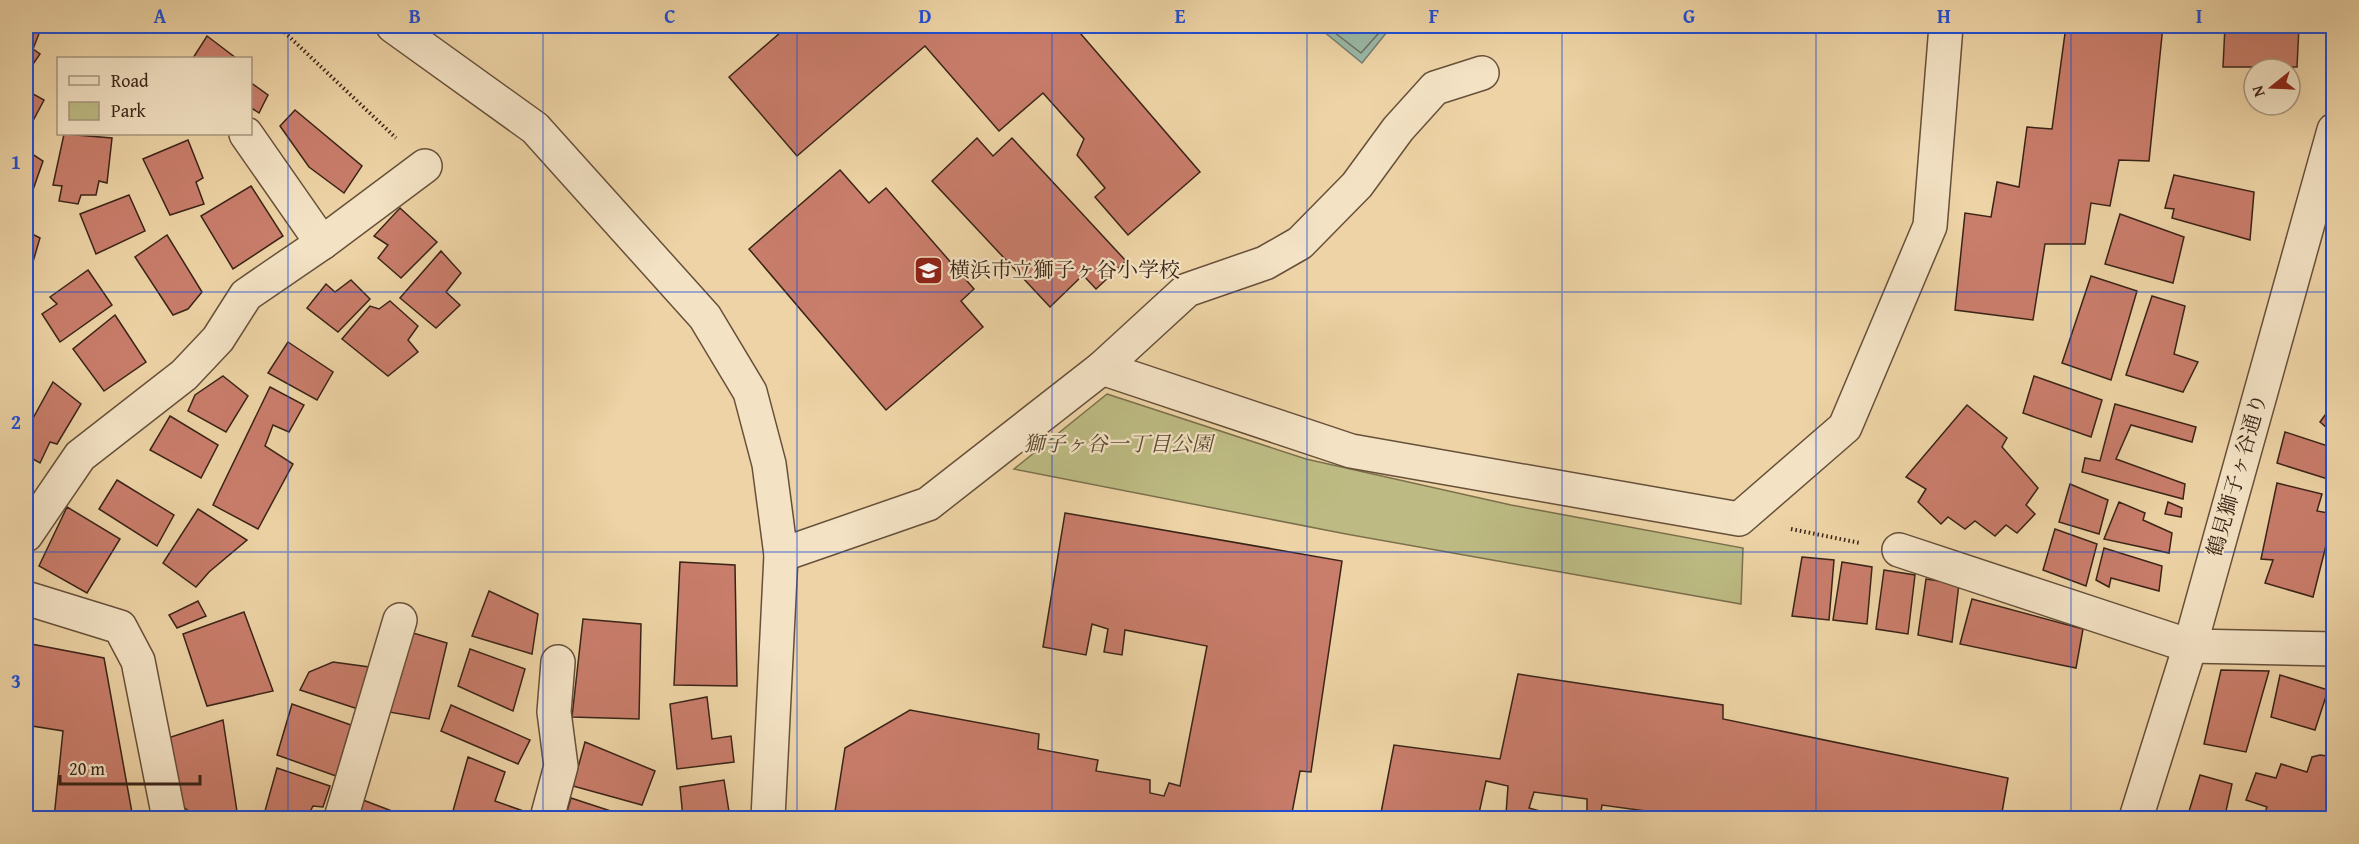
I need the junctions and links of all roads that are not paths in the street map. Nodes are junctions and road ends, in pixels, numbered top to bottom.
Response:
1 (393, 26) edge
2 (1946, 26) edge
3 (1482, 73) dead end
4 (2334, 130) edge
5 (247, 135) edge
6 (425, 166) road end
7 (322, 243) junction
8 (1102, 368) junction
9 (31, 514) edge
10 (1899, 550) road end
11 (781, 555) junction
12 (26, 598) edge
13 (400, 620) dead end
14 (2190, 646) junction
15 (2334, 649) edge
16 (558, 662) dead end
17 (173, 817) edge
18 (341, 819) edge
19 (547, 819) edge
20 (768, 819) edge
21 (2136, 819) edge

1 - 11 street
2 - 8 street
3 - 8 street
4 - 14 street, 鶴見獅子ヶ谷通り
5 - 7 street
6 - 7 street
7 - 9 street
8 - 11 street
10 - 14 street
11 - 20 street
12 - 17 street
13 - 18 street
14 - 15 street
14 - 21 street, 鶴見獅子ヶ谷通り
16 - 19 street

